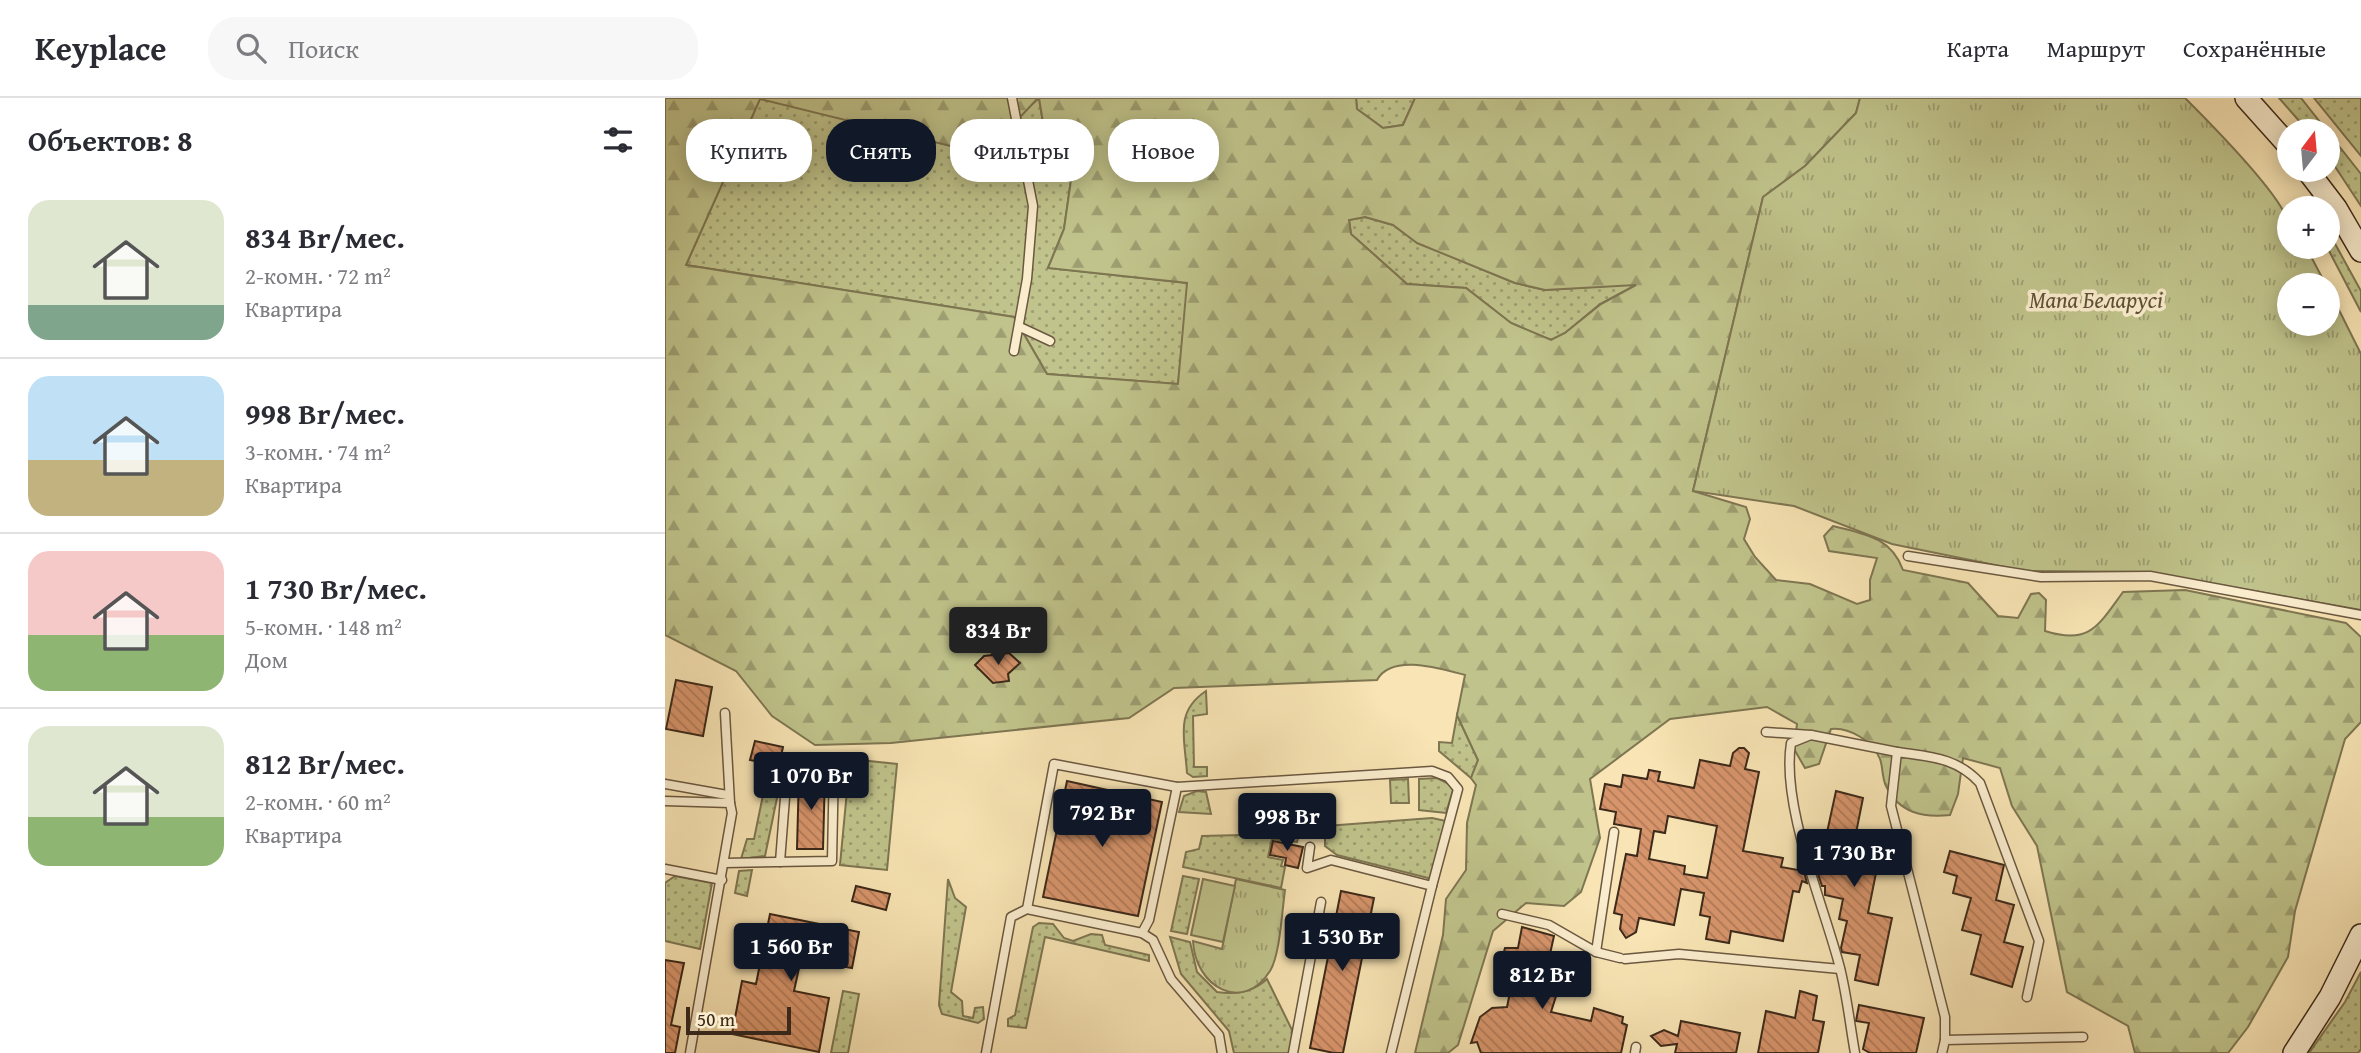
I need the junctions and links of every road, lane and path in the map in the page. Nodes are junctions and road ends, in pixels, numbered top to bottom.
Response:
1 (1012, 98) edge
2 (2246, 98) edge
3 (2277, 133) edge
4 (2316, 182) edge
5 (2361, 251) edge
6 (1020, 327) junction
7 (1050, 341) dead end
8 (1014, 351) dead end
9 (1908, 556) dead end
10 (2361, 615) edge
11 (725, 713) dead end
12 (1766, 732) dead end
13 (1811, 735) junction
14 (1897, 752) junction
15 (788, 758) dead end
16 (834, 761) dead end
17 (665, 784) edge
18 (1177, 787) junction
19 (729, 799) junction
20 (665, 801) edge
21 (1614, 832) dead end
22 (1310, 847) dead end
23 (780, 862) junction
24 (725, 863) junction
25 (665, 869) edge
26 (722, 880) junction
27 (1432, 887) junction
28 (1321, 902) dead end
29 (1027, 909) junction
30 (1502, 914) dead end
31 (1142, 933) junction
32 (2361, 935) edge
33 (1596, 952) junction
34 (1840, 970) junction
35 (2027, 997) dead end
36 (2083, 1037) dead end
37 (1945, 1040) junction
38 (690, 1053) edge
39 (986, 1053) edge
40 (1222, 1053) edge
41 (1293, 1053) edge
42 (1391, 1053) edge
43 (1854, 1053) edge
44 (1942, 1053) edge
45 (2294, 1053) edge

1 - 6 lane
2 - 3 main road
4 - 5 main road
6 - 7 lane
6 - 8 lane
9 - 10 lane
11 - 19 lane
12 - 13 lane
13 - 14 lane
13 - 34 lane
14 - 35 lane
14 - 37 lane
15 - 23 lane
16 - 23 lane
17 - 19 lane
18 - 27 lane
18 - 29 lane
18 - 31 lane
19 - 20 lane
19 - 24 lane
21 - 33 lane
22 - 27 lane
23 - 24 lane
24 - 26 lane
25 - 26 lane
26 - 38 lane
27 - 42 lane
28 - 41 lane
29 - 31 lane
29 - 39 lane
30 - 33 lane
31 - 40 lane
32 - 45 main road
33 - 34 lane
34 - 43 lane
36 - 37 lane
37 - 44 lane

